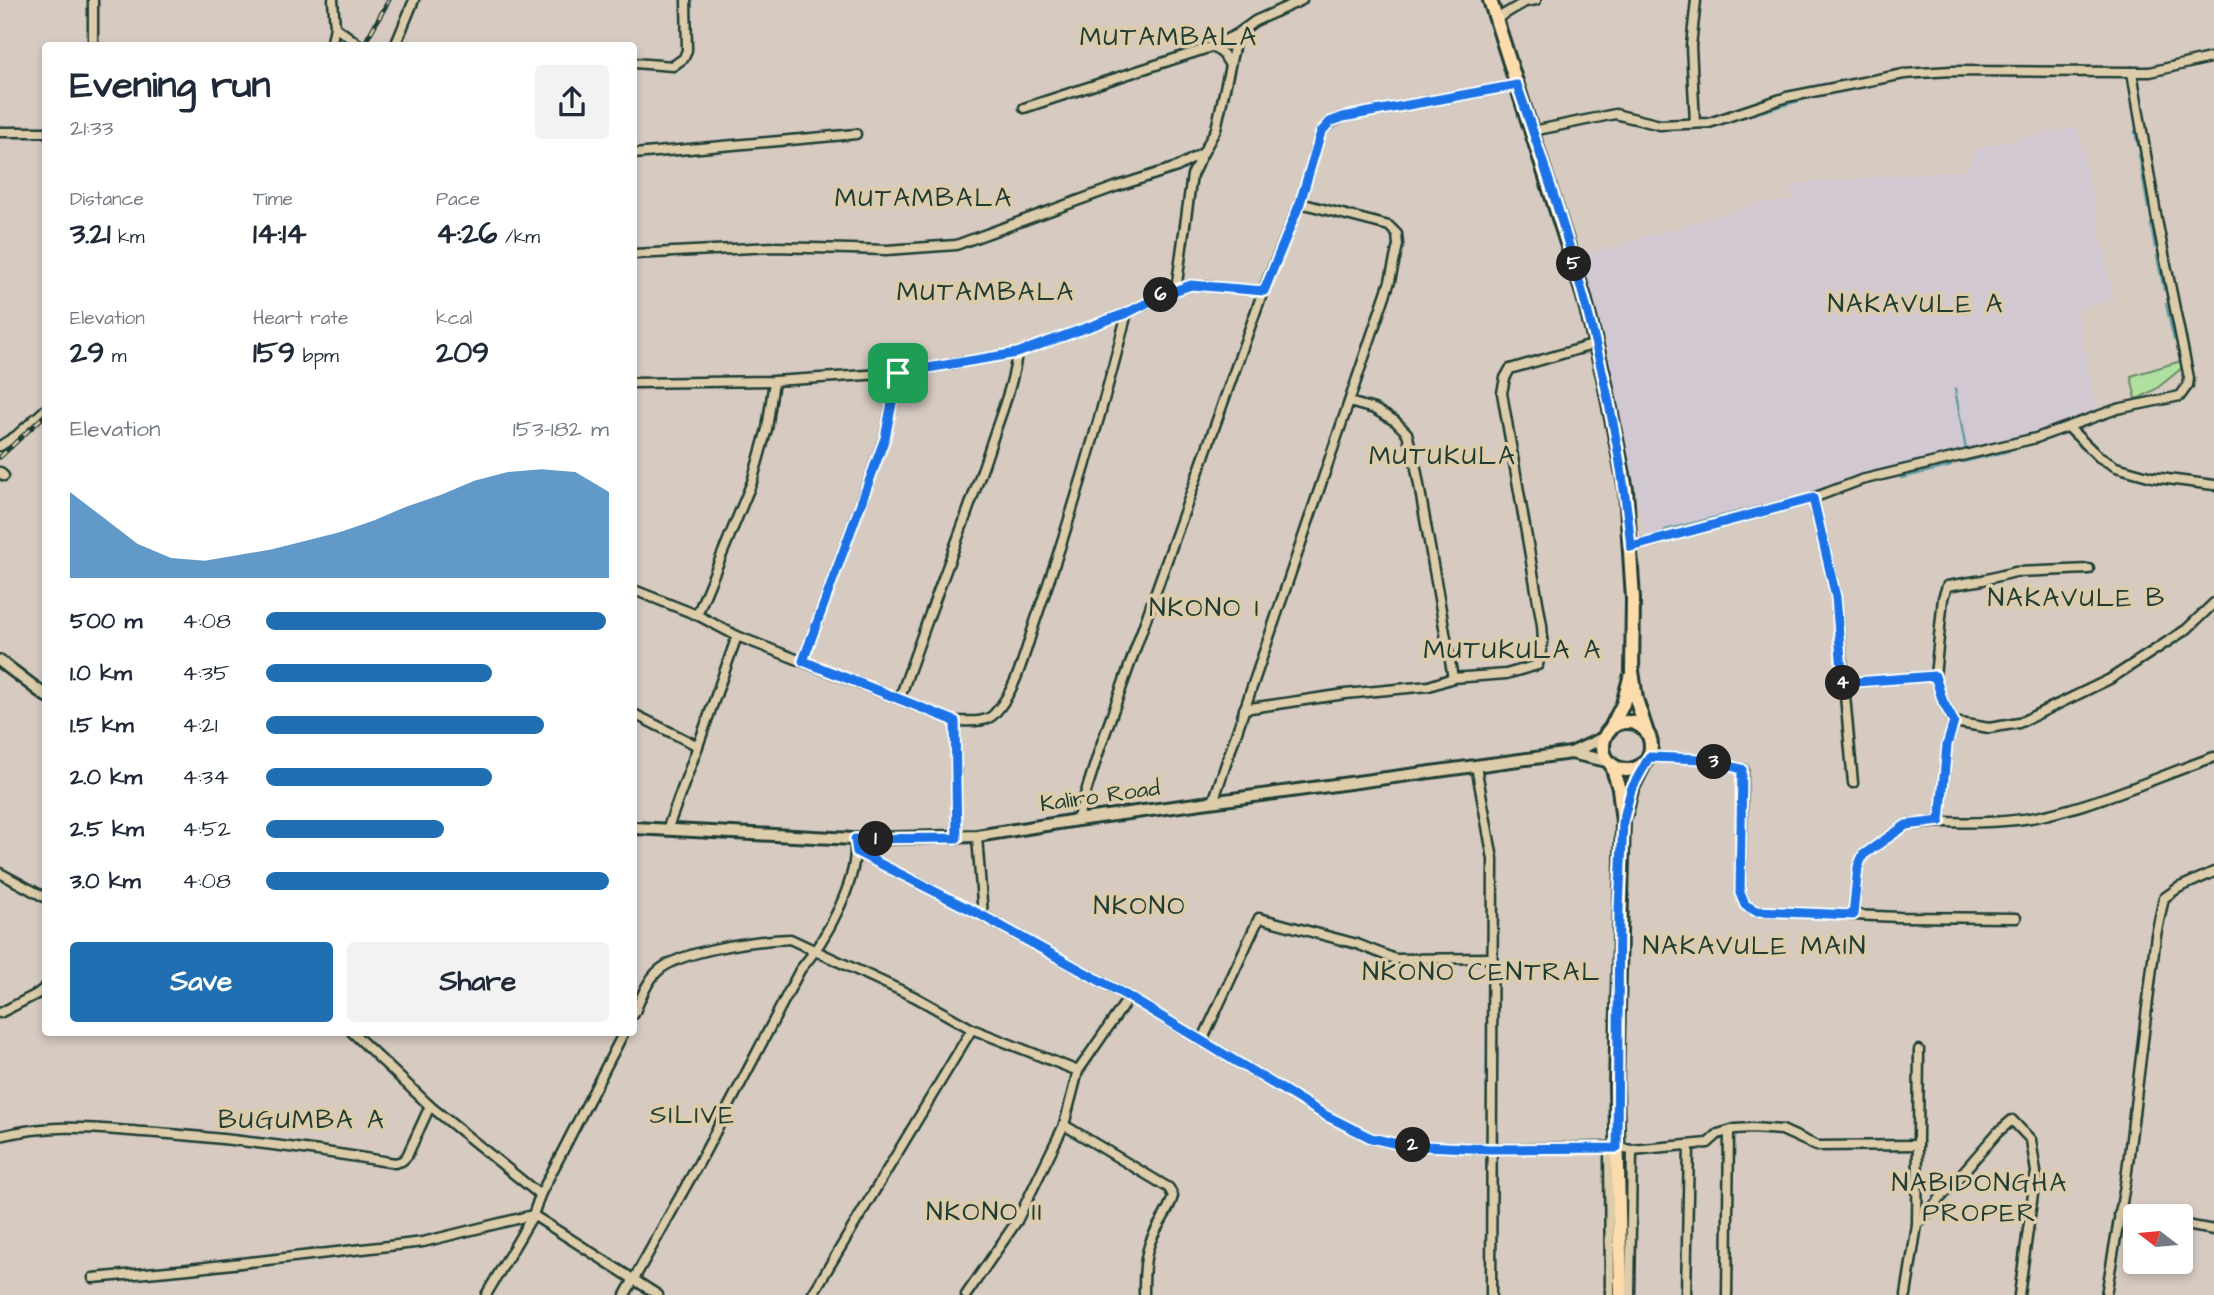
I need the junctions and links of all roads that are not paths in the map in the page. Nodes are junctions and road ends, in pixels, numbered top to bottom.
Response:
1 (93, 0) edge
2 (333, 0) edge
3 (414, 0) edge
4 (686, 0) edge
5 (1302, 0) edge
6 (1490, 0) edge
7 (1536, 0) edge
8 (1696, 0) edge
9 (1496, 19) junction
10 (335, 27) junction
11 (1237, 34) junction
12 (93, 42) edge
13 (332, 42) edge
14 (356, 42) edge
15 (398, 42) edge
16 (1212, 46) junction
17 (2214, 57) edge
18 (637, 63) edge
19 (1230, 65) junction
20 (2132, 72) junction
21 (1517, 85) junction
22 (1024, 108) dead end
23 (1695, 124) junction
24 (1533, 131) junction
25 (0, 132) edge
26 (42, 132) edge
27 (856, 134) dead end
28 (1203, 153) junction
29 (637, 154) edge
30 (1300, 203) junction
31 (637, 254) edge
32 (1176, 290) junction
33 (1264, 291) junction
34 (1127, 313) junction
35 (1596, 344) junction
36 (1017, 353) junction
37 (898, 373) junction
38 (774, 382) junction
39 (637, 383) edge
40 (1349, 402) junction
41 (42, 413) edge
42 (2068, 427) junction
43 (0, 446) edge
44 (2214, 485) edge
45 (1813, 498) junction
46 (1631, 547) junction
47 (2089, 569) dead end
48 (637, 591) edge
49 (2214, 603) edge
50 (696, 615) junction
51 (737, 636) junction
52 (0, 661) edge
53 (803, 661) junction
54 (1632, 671) junction
55 (1935, 676) junction
56 (1453, 678) junction
57 (1843, 683) junction
58 (42, 693) edge
59 (900, 698) junction
60 (1244, 709) junction
61 (637, 716) edge
62 (955, 721) junction
63 (1954, 722) junction
64 (1612, 726) junction
65 (1646, 730) junction
66 (1603, 738) junction
67 (698, 746) junction
68 (1571, 753) junction
69 (2214, 757) edge
70 (1646, 761) junction
71 (1610, 764) junction
72 (1476, 766) junction
73 (1853, 783) dead end
74 (1213, 802) junction
75 (1077, 820) junction
76 (1940, 821) junction
77 (1623, 822) junction
78 (637, 828) edge
79 (667, 830) junction
80 (977, 836) junction
81 (957, 838) junction
82 (855, 839) junction
83 (857, 852) junction
84 (2214, 872) edge
85 (0, 873) edge
86 (42, 896) edge
87 (1853, 915) junction
88 (983, 916) junction
89 (2017, 918) dead end
90 (817, 950) junction
91 (1491, 958) junction
92 (42, 990) edge
93 (1129, 997) junction
94 (637, 1008) edge
95 (0, 1013) edge
96 (972, 1029) junction
97 (356, 1036) edge
98 (622, 1036) edge
99 (1202, 1041) junction
100 (1919, 1050) dead end
101 (1078, 1071) junction
102 (430, 1106) junction
103 (1064, 1125) junction
104 (1729, 1132) junction
105 (0, 1136) edge
106 (1918, 1145) junction
107 (1689, 1146) junction
108 (1613, 1147) junction
109 (1490, 1149) junction
110 (1632, 1150) junction
111 (540, 1195) junction
112 (2119, 1214) junction
113 (2123, 1214) edge
114 (533, 1215) junction
115 (1917, 1225) junction
116 (2193, 1226) edge
117 (2214, 1230) edge
118 (93, 1278) dead end
119 (633, 1280) junction
120 (486, 1295) edge
121 (625, 1295) edge
122 (658, 1295) edge
123 (812, 1295) edge
124 (967, 1295) edge
125 (1144, 1295) edge
126 (1491, 1295) edge
127 (1610, 1295) edge
128 (1621, 1295) edge
129 (1630, 1295) edge
130 (1686, 1295) edge
131 (1727, 1295) edge
132 (1906, 1295) edge
133 (2019, 1295) edge
134 (2106, 1295) edge

1 - 12 street
2 - 10 street
3 - 15 street
4 - 18 street
5 - 11 street
6 - 9 main road
7 - 9 street
8 - 23 street
9 - 21 main road
10 - 13 street
10 - 14 street
11 - 16 street
11 - 19 street
16 - 19 street
16 - 22 street
17 - 20 street
19 - 28 street
20 - 23 street
20 - 42 street
21 - 24 main road
21 - 30 street
23 - 24 street
24 - 35 main road
25 - 26 street
27 - 29 street
28 - 31 street
28 - 32 street
30 - 33 street
30 - 40 street
32 - 33 street
32 - 34 street
33 - 75 street
34 - 36 street
34 - 62 street
35 - 46 main road
35 - 56 street
36 - 37 street
36 - 59 street
37 - 38 street
37 - 53 street
38 - 39 street
38 - 50 street
40 - 56 street
40 - 60 street
41 - 43 street
42 - 44 street
42 - 45 street
45 - 46 street
45 - 57 street
46 - 54 main road
47 - 55 street
48 - 50 street
49 - 63 street
50 - 51 street
51 - 53 street
51 - 67 street
52 - 58 main road
53 - 59 street
54 - 64 main road
54 - 65 main road
55 - 57 street
55 - 63 street
56 - 60 street
57 - 73 street
59 - 62 street
60 - 74 street
61 - 67 street
62 - 81 street
63 - 76 street
64 - 65 main road
64 - 66 main road
65 - 70 main road
66 - 68 main road, Kaliro Road
66 - 71 main road
67 - 79 street
68 - 71 main road, Kaliro Road
68 - 72 main road, Kaliro Road
69 - 76 street
70 - 71 main road
70 - 77 main road
70 - 87 street
71 - 77 main road
72 - 74 main road, Kaliro Road
72 - 91 street
74 - 75 main road, Kaliro Road
75 - 80 main road, Kaliro Road
76 - 87 street
77 - 108 main road
78 - 79 main road, Kaliro Road
79 - 82 main road, Kaliro Road
80 - 81 main road, Kaliro Road
80 - 88 street
81 - 82 main road, Kaliro Road
82 - 83 street
83 - 88 street
83 - 90 street
84 - 112 street
85 - 86 street
87 - 89 street
88 - 93 street
90 - 94 street
90 - 96 street
90 - 119 street
91 - 99 street
91 - 109 street
92 - 95 street
93 - 99 street
93 - 101 street
96 - 101 street
96 - 123 street
97 - 102 street
98 - 111 street
99 - 109 street
100 - 106 street
101 - 103 street
102 - 105 street
102 - 111 street
103 - 124 street
103 - 125 street
104 - 106 street
104 - 107 street
104 - 131 street
106 - 115 street
107 - 110 street
107 - 130 street
108 - 109 street
108 - 110 street
108 - 127 street
108 - 128 main road
109 - 126 street
110 - 129 street
111 - 114 street
112 - 113 street
112 - 134 street
114 - 118 street
114 - 119 street
114 - 120 street
115 - 132 street
115 - 133 street
116 - 117 street
119 - 121 street
119 - 122 street

